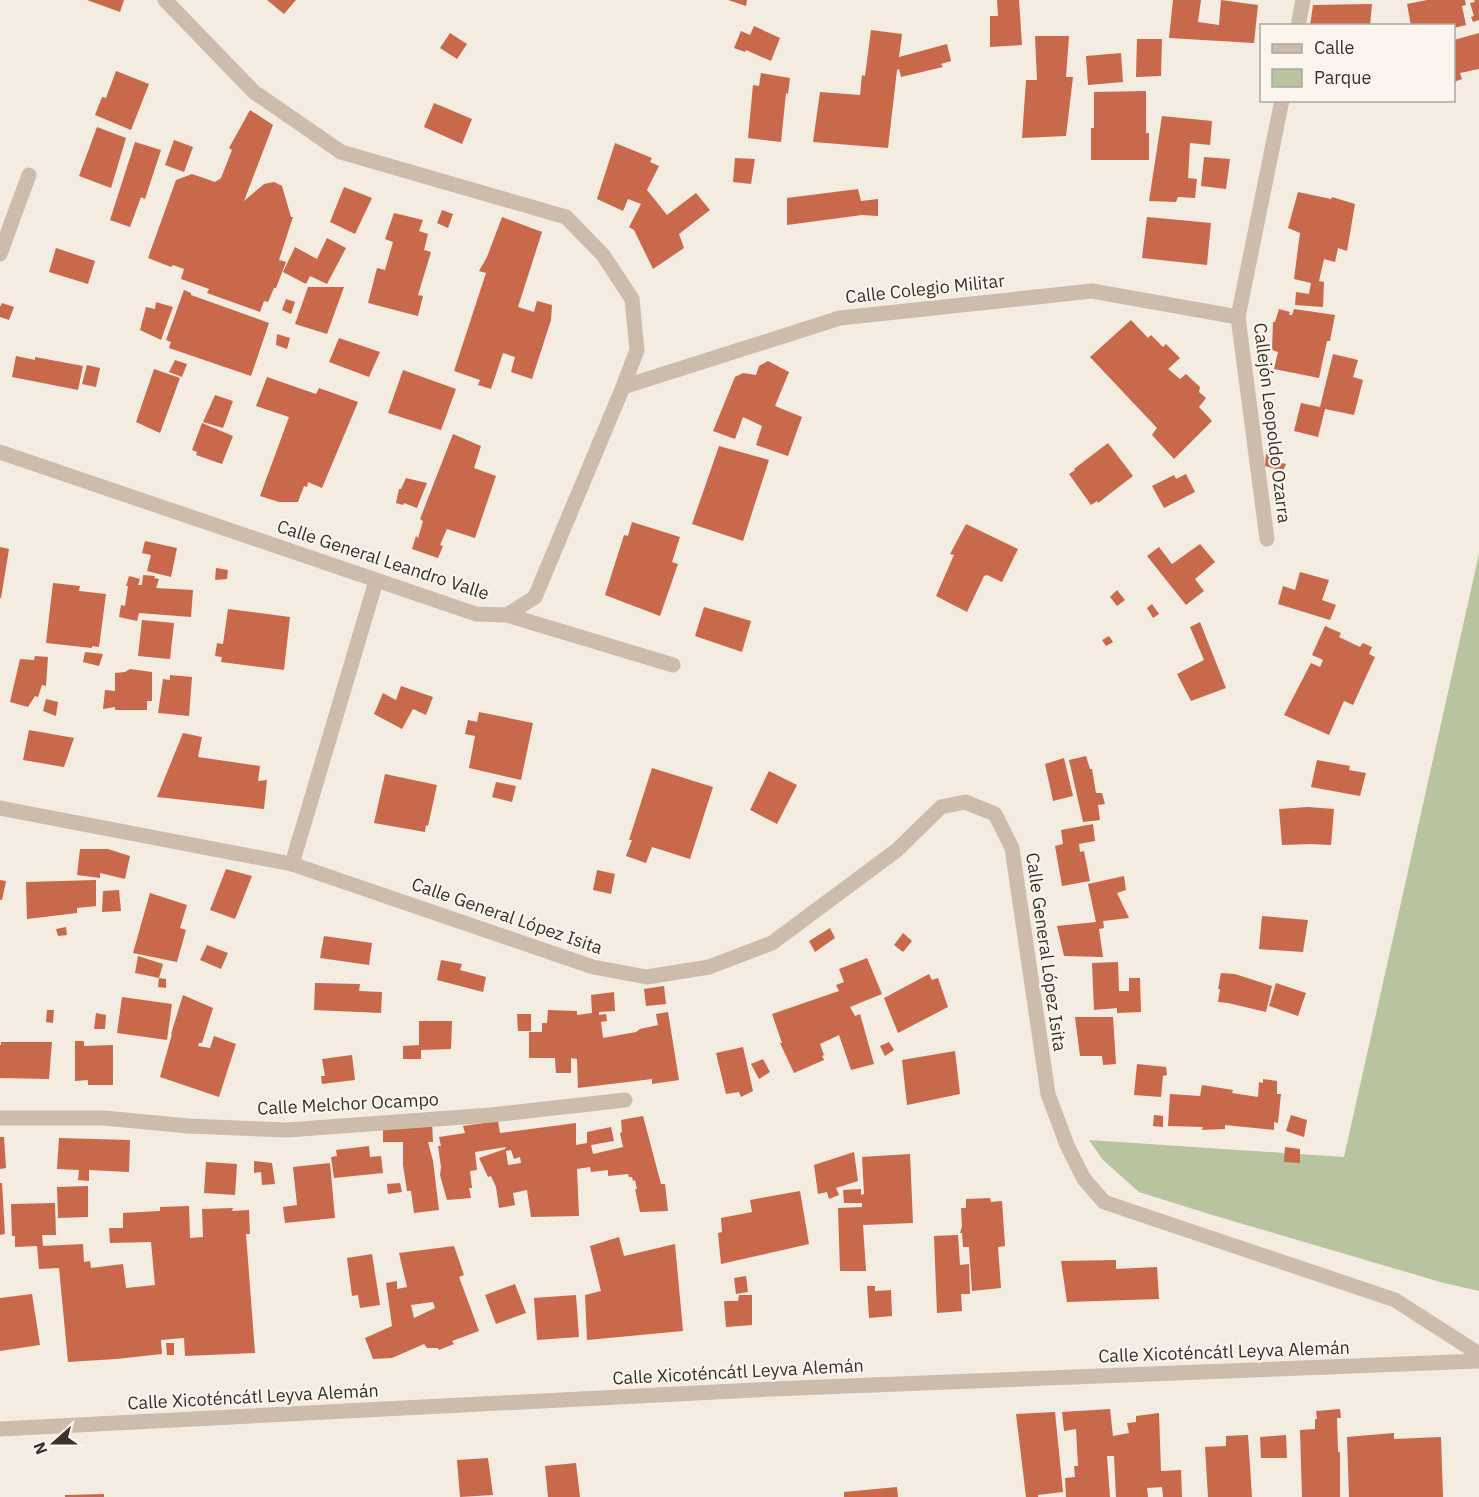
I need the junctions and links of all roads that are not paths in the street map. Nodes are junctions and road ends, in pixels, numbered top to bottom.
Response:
1 (165, 0) edge
2 (1303, 0) edge
3 (1298, 24) edge
4 (1282, 102) edge
5 (29, 175) dead end
6 (0, 254) edge
7 (1238, 317) junction
8 (623, 387) junction
9 (0, 452) edge
10 (1267, 539) dead end
11 (376, 581) junction
12 (507, 615) junction
13 (673, 664) dead end
14 (0, 808) edge
15 (292, 864) junction
16 (625, 1100) dead end
17 (0, 1118) edge
18 (1479, 1353) edge
19 (1479, 1361) edge
20 (0, 1429) edge

1 - 8 street, Calle General Leandro Valle
2 - 3 street
4 - 7 street, Callejón Leopoldo Ozarra
5 - 6 street
7 - 8 street, Calle Colegio Militar
7 - 10 street, Callejón Leopoldo Ozarra
8 - 12 street, Calle General Leandro Valle
9 - 11 street, Calle General Leandro Valle
11 - 12 street, Calle General Leandro Valle
11 - 15 street
12 - 13 street
14 - 15 street, Calle General López Isita
15 - 18 street, Calle General López Isita
16 - 17 street, Calle Melchor Ocampo
19 - 20 street, Calle Xicoténcátl Leyva Alemán

